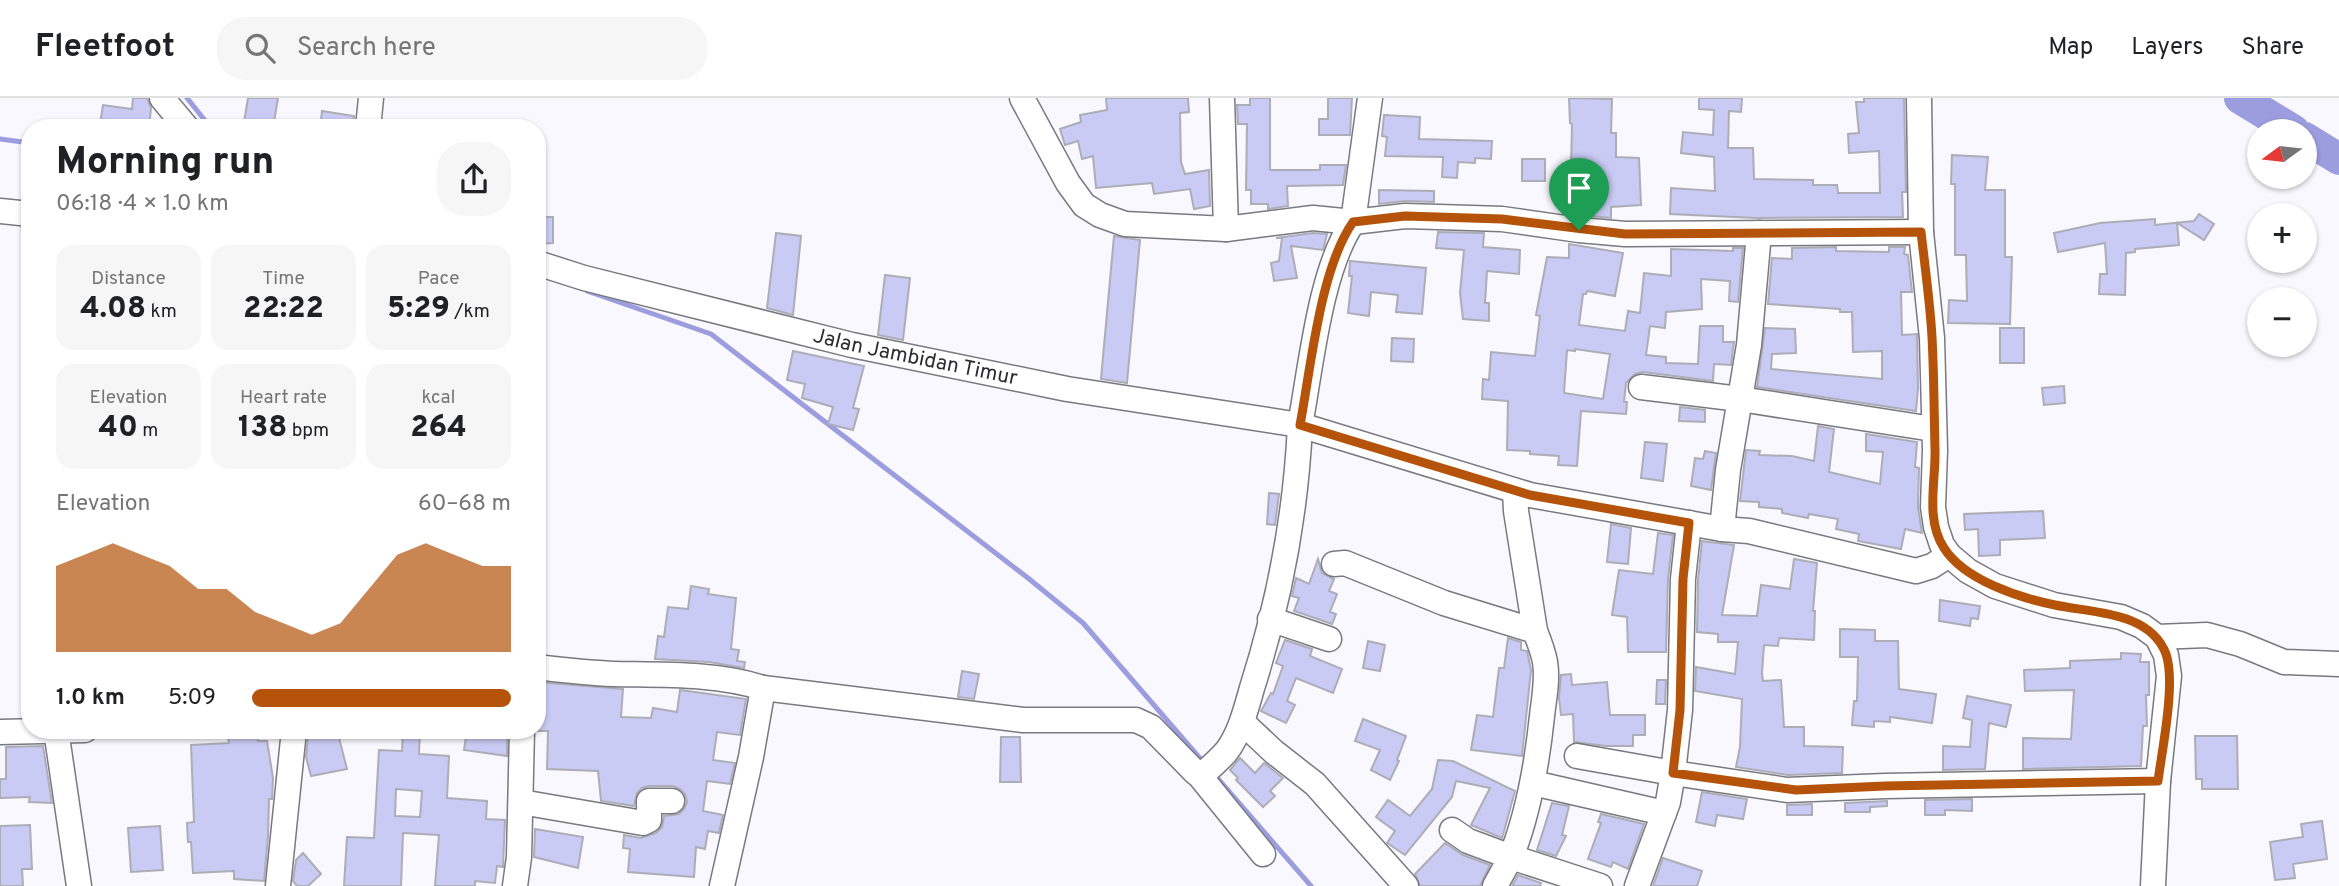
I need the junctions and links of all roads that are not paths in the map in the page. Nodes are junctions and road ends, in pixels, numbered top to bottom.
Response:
1 (162, 98) edge
2 (371, 98) edge
3 (1022, 98) edge
4 (1222, 98) edge
5 (1370, 98) edge
6 (1919, 98) edge
7 (180, 119) edge
8 (369, 119) edge
9 (0, 211) edge
10 (21, 213) edge
11 (1353, 222) junction
12 (1226, 229) junction
13 (1921, 232) junction
14 (1759, 233) junction
15 (546, 266) edge
16 (1641, 387) dead end
17 (1740, 399) junction
18 (1300, 425) junction
19 (1933, 429) junction
20 (1515, 491) junction
21 (1689, 523) junction
22 (1722, 529) junction
23 (1949, 555) junction
24 (1334, 564) dead end
25 (1270, 618) junction
26 (1535, 631) junction
27 (2157, 637) junction
28 (1329, 639) dead end
29 (2339, 664) edge
30 (546, 668) edge
31 (763, 688) junction
32 (1242, 722) junction
33 (21, 731) edge
34 (0, 732) edge
35 (57, 739) edge
36 (288, 739) edge
37 (522, 739) edge
38 (1577, 755) dead end
39 (1204, 772) junction
40 (1673, 773) junction
41 (2158, 781) junction
42 (1533, 783) junction
43 (672, 801) dead end
44 (521, 802) junction
45 (1664, 813) junction
46 (1452, 830) dead end
47 (1263, 854) dead end
48 (1511, 857) junction
49 (1555, 879) edge
50 (79, 886) edge
51 (278, 886) edge
52 (515, 886) edge
53 (722, 886) edge
54 (1406, 886) edge
55 (1495, 886) edge
56 (1600, 886) edge
57 (1637, 886) edge
58 (2153, 886) edge

1 - 7 street
2 - 8 street
3 - 12 street
4 - 12 street
5 - 11 street
6 - 13 street
9 - 10 street
11 - 12 street
11 - 14 street
11 - 18 street
13 - 14 street
13 - 19 street
14 - 17 street
15 - 18 street, Jalan Jambidan Timur
16 - 17 street
17 - 19 street
17 - 22 street
18 - 20 street, Jalan Jambidan Timur
18 - 25 street
19 - 23 street
20 - 21 street, Jalan Jambidan Timur
20 - 26 street
21 - 22 street, Jalan Jambidan Timur
21 - 40 street
22 - 23 street, Jalan Jambidan Timur
23 - 27 street
24 - 26 street
25 - 28 street
25 - 32 street
26 - 42 street
27 - 29 street
27 - 41 street
30 - 31 street
31 - 39 street
31 - 53 street
32 - 39 street
32 - 54 street
33 - 34 street
35 - 50 street
36 - 51 street
37 - 44 street
38 - 40 street
39 - 47 street
40 - 41 street
40 - 45 street
41 - 58 street
42 - 45 street
42 - 48 street
43 - 44 street
44 - 52 street
45 - 57 street
46 - 48 street
48 - 49 street
48 - 55 street
49 - 56 street

